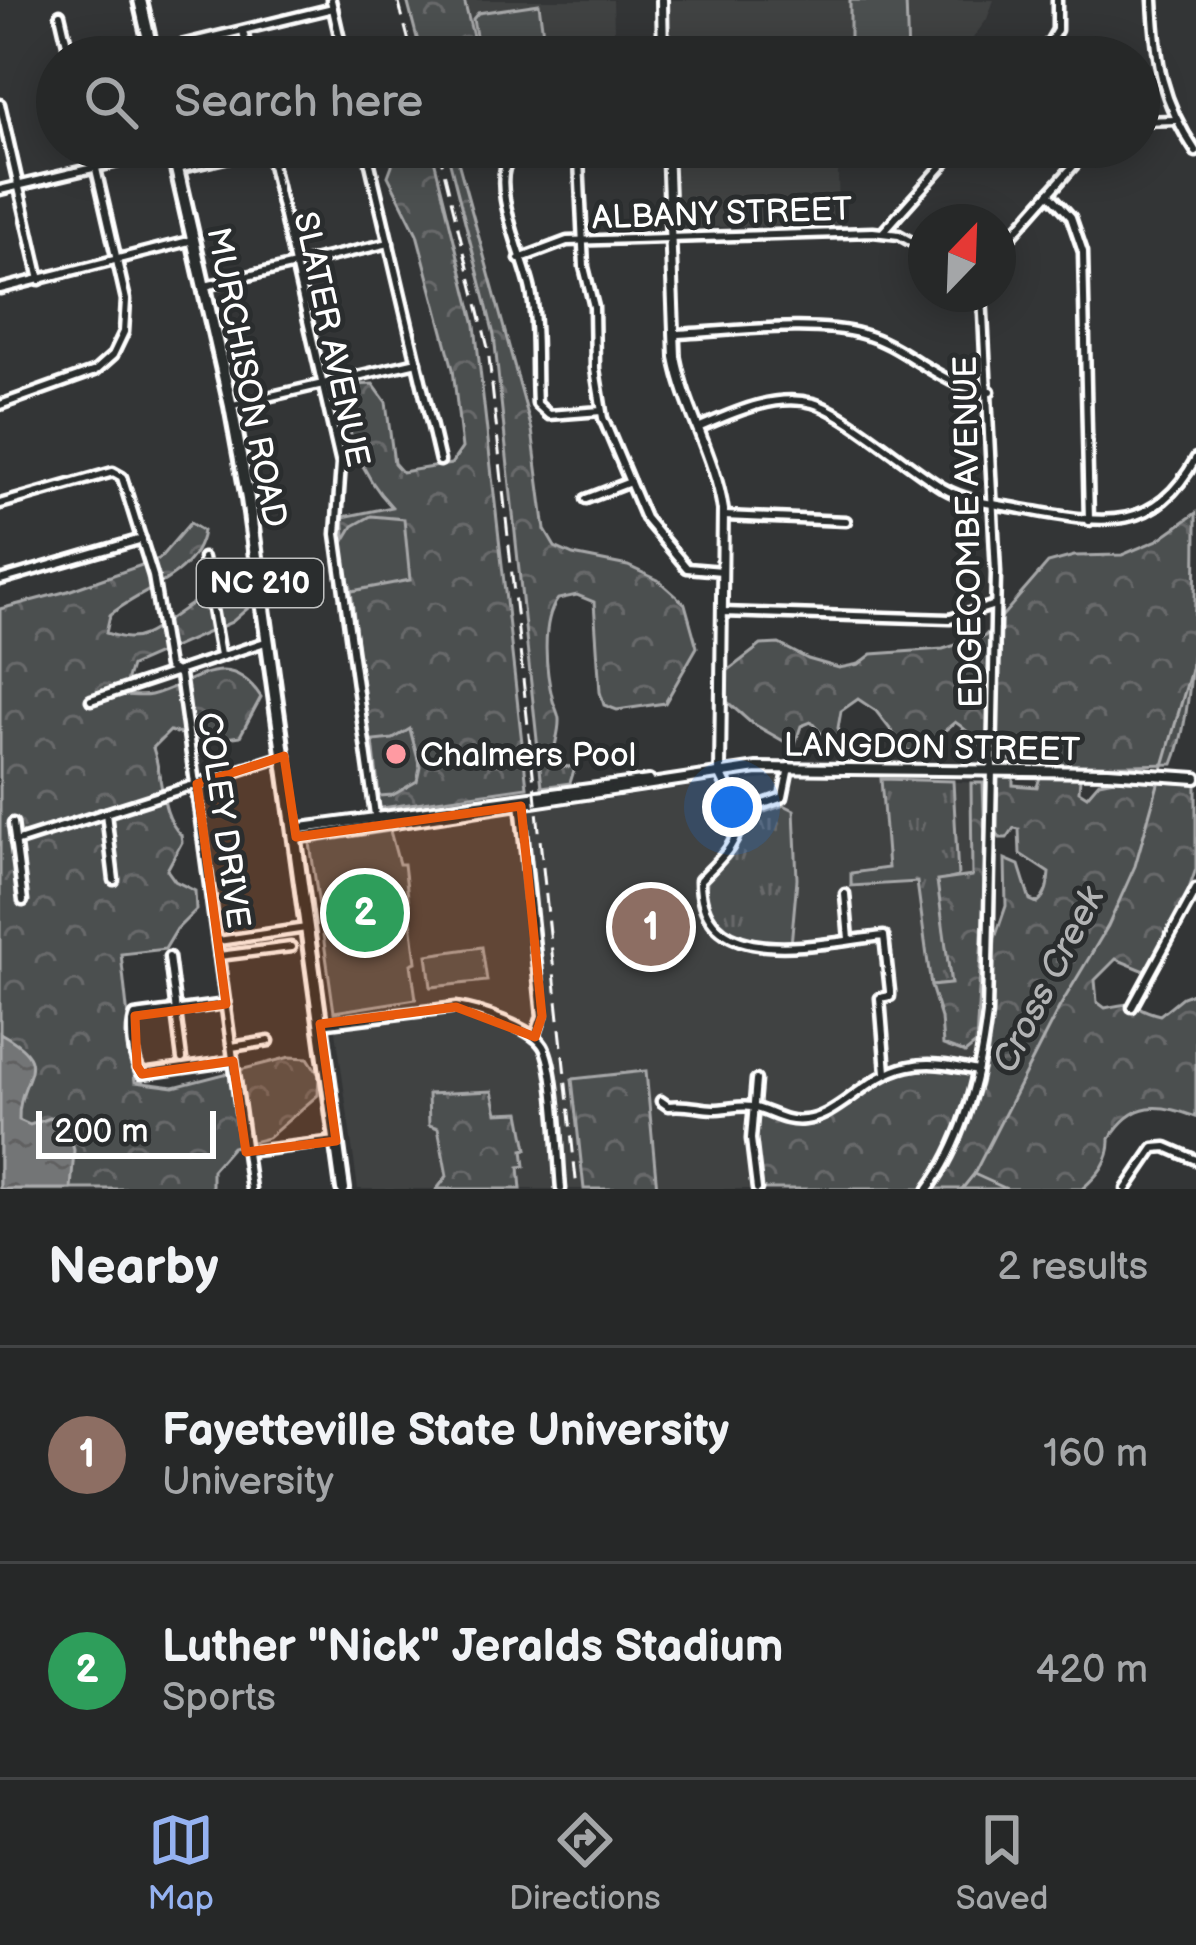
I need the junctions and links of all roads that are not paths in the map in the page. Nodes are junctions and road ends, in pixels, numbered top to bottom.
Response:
1 (140, 0) edge
2 (662, 0) edge
3 (1057, 0) edge
4 (1153, 0) edge
5 (332, 4) edge
6 (60, 14) dead end
7 (243, 29) junction
8 (65, 36) edge
9 (149, 36) edge
10 (218, 36) edge
11 (244, 36) edge
12 (339, 36) edge
13 (663, 36) edge
14 (1053, 36) edge
15 (1156, 36) edge
16 (1160, 74) edge
17 (0, 104) edge
18 (1160, 120) edge
19 (1176, 120) junction
20 (1196, 152) edge
21 (100, 168) edge
22 (181, 168) edge
23 (274, 168) edge
24 (371, 168) edge
25 (506, 168) edge
26 (580, 168) edge
27 (668, 168) edge
28 (940, 168) edge
29 (1071, 168) edge
30 (96, 169) junction
31 (177, 169) joint
32 (19, 186) junction
33 (0, 190) edge
34 (1048, 193) junction
35 (1016, 230) edge
36 (883, 232) junction
37 (670, 238) junction
38 (193, 240) junction
39 (582, 240) junction
40 (908, 242) edge
41 (389, 243) junction
42 (519, 259) junction
43 (117, 262) junction
44 (296, 265) junction
45 (40, 280) junction
46 (203, 287) junction
47 (0, 289) edge
48 (983, 312) edge
49 (674, 334) junction
50 (417, 362) junction
51 (324, 384) junction
52 (990, 391) junction
53 (0, 404) edge
54 (231, 406) junction
55 (602, 411) junction
56 (698, 428) junction
57 (1196, 458) edge
58 (440, 461) dead end
59 (630, 482) junction
60 (586, 499) dead end
61 (0, 503) edge
62 (994, 504) junction
63 (723, 516) junction
64 (846, 521) dead end
65 (1089, 521) junction
66 (142, 539) junction
67 (203, 558) dead end
68 (722, 571) junction
69 (0, 580) edge
70 (995, 605) junction
71 (722, 612) junction
72 (268, 640) junction
73 (220, 656) junction
74 (174, 671) junction
75 (92, 700) dead end
76 (284, 756) junction
77 (789, 767) junction
78 (994, 772) junction
79 (720, 773) junction
80 (1196, 778) edge
81 (197, 784) junction
82 (520, 802) junction
83 (106, 813) junction
84 (739, 814) junction
85 (376, 822) junction
86 (13, 823) dead end
87 (295, 833) junction
88 (15, 842) junction
89 (114, 880) dead end
90 (1196, 889) edge
91 (845, 894) dead end
92 (22, 901) dead end
93 (309, 927) junction
94 (849, 939) junction
95 (217, 941) junction
96 (291, 947) dead end
97 (220, 956) junction
98 (169, 957) dead end
99 (226, 1004) junction
100 (1132, 1007) dead end
101 (176, 1012) junction
102 (320, 1024) junction
103 (535, 1037) junction
104 (269, 1041) dead end
105 (232, 1046) junction
106 (182, 1059) dead end
107 (233, 1061) junction
108 (977, 1071) junction
109 (886, 1072) junction
110 (756, 1080) dead end
111 (661, 1101) dead end
112 (754, 1108) junction
113 (336, 1141) junction
114 (246, 1152) junction
115 (1196, 1160) edge
116 (251, 1189) edge
117 (343, 1189) edge
118 (561, 1189) edge
119 (757, 1189) edge
120 (928, 1189) edge
121 (1126, 1189) edge

1 - 9 main road
2 - 13 street
3 - 14 street
4 - 15 street
5 - 7 street
5 - 12 street
6 - 8 street
7 - 10 street
7 - 11 street
16 - 19 street
17 - 32 street
18 - 19 street
19 - 20 street
21 - 30 street
22 - 31 street
23 - 44 street, SLATER AVENUE
24 - 41 street
25 - 42 street
26 - 39 street
27 - 37 street
28 - 36 street
29 - 34 street
30 - 32 street
30 - 43 street
31 - 38 main road, MURCHISON ROAD / NC 210
32 - 33 street
32 - 45 street
34 - 35 street
34 - 65 street
36 - 37 street, ALBANY STREET
36 - 40 street, ALBANY STREET
37 - 39 street, ALBANY STREET
37 - 49 street
38 - 43 street
38 - 46 main road, MURCHISON ROAD / NC 210
39 - 42 street, ALBANY STREET
39 - 55 street
41 - 44 street
41 - 50 street
42 - 55 street
43 - 45 street
43 - 53 street
44 - 46 street
44 - 51 street, SLATER AVENUE
45 - 47 street
46 - 54 main road, MURCHISON ROAD / NC 210
48 - 52 street, EDGECOMBE AVENUE
49 - 52 street
49 - 56 street
50 - 51 street
50 - 58 street
51 - 54 street
51 - 85 street, SLATER AVENUE
52 - 62 street, EDGECOMBE AVENUE
54 - 72 main road, MURCHISON ROAD / NC 210
55 - 59 street
56 - 62 street
56 - 63 street
57 - 65 street
59 - 60 street
59 - 68 street
61 - 66 street, COLEY DRIVE
62 - 65 street
62 - 70 street, EDGECOMBE AVENUE
63 - 64 street
63 - 68 street
66 - 69 street
66 - 74 street, COLEY DRIVE
67 - 73 street
68 - 71 street
70 - 71 street
70 - 78 street, EDGECOMBE AVENUE
71 - 79 street
72 - 73 street
72 - 76 main road, MURCHISON ROAD / NC 210
73 - 74 street
74 - 75 street
74 - 81 street, COLEY DRIVE
76 - 81 street
76 - 87 main road, MURCHISON ROAD / NC 210
77 - 78 street, LANGDON STREET
77 - 79 street, LANGDON STREET
77 - 84 street
78 - 80 street, LANGDON STREET
78 - 108 street, EDGECOMBE AVENUE
79 - 82 street, LANGDON STREET
79 - 84 street
81 - 83 street
81 - 95 street, COLEY DRIVE
82 - 85 street, LANGDON STREET
82 - 103 street
83 - 88 street
83 - 89 street
84 - 94 street
85 - 87 street, LANGDON STREET
86 - 88 street
87 - 93 main road, MURCHISON ROAD / NC 210
88 - 92 street
90 - 100 street
91 - 94 street
93 - 95 street
93 - 102 main road, MURCHISON ROAD / NC 210
94 - 109 street
95 - 97 street, COLEY DRIVE
96 - 97 street
97 - 99 street, COLEY DRIVE
98 - 101 street
99 - 101 street
99 - 105 street, COLEY DRIVE
101 - 106 street
101 - 107 street
102 - 103 street
102 - 113 main road, MURCHISON ROAD / NC 210
103 - 118 street
104 - 105 street
105 - 107 street, COLEY DRIVE
107 - 114 street, COLEY DRIVE
108 - 109 street
108 - 120 street, EDGECOMBE AVENUE
109 - 112 street
110 - 112 street
111 - 112 street
112 - 119 street
113 - 114 street
113 - 117 main road, MURCHISON ROAD / NC 210
114 - 116 street, COLEY DRIVE
115 - 121 street

